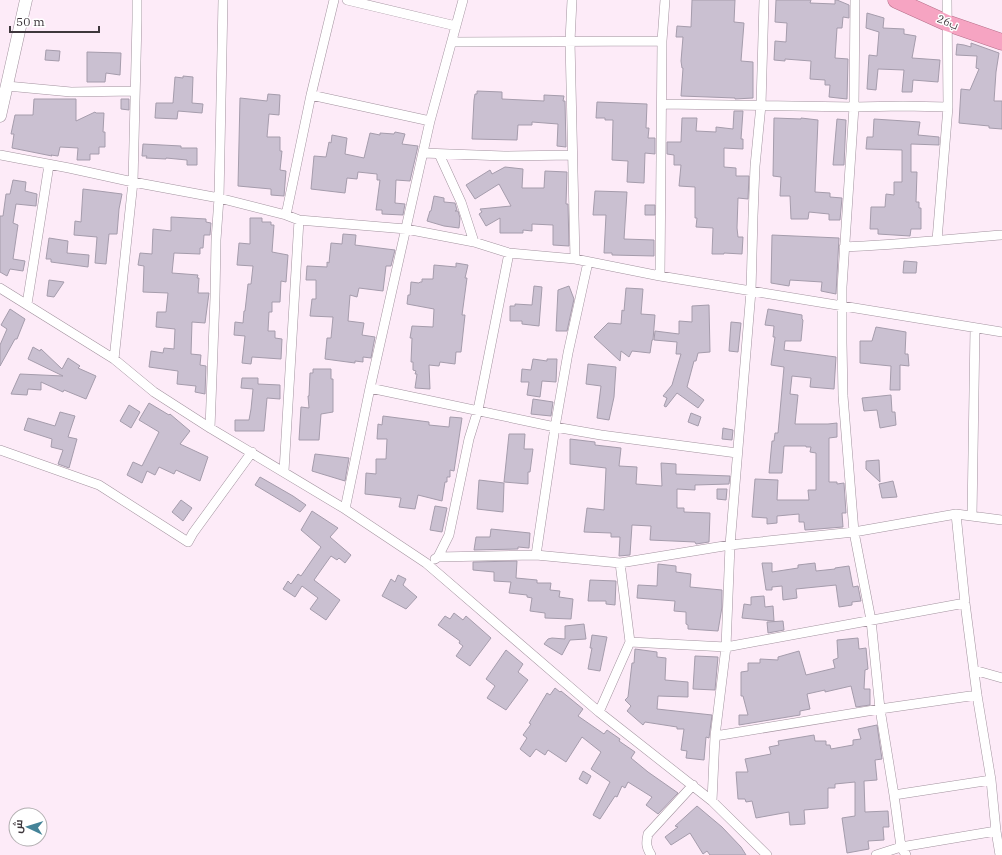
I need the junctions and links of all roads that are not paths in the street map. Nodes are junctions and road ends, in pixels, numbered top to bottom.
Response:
1 (26, 0) edge
2 (137, 0) edge
3 (223, 0) edge
4 (334, 0) edge
5 (347, 0) edge
6 (463, 0) edge
7 (572, 0) edge
8 (664, 0) edge
9 (764, 0) edge
10 (855, 0) edge
11 (896, 0) edge
12 (948, 0) edge
13 (947, 23) junction
14 (456, 26) junction
15 (570, 41) junction
16 (662, 41) junction
17 (452, 42) junction
18 (1002, 42) edge
19 (7, 86) junction
20 (135, 91) junction
21 (311, 95) junction
22 (662, 104) junction
23 (761, 105) junction
24 (854, 107) junction
25 (948, 107) junction
26 (0, 116) edge
27 (430, 121) junction
28 (423, 153) junction
29 (439, 154) junction
30 (0, 155) edge
31 (572, 156) junction
32 (49, 165) junction
33 (133, 182) junction
34 (219, 198) junction
35 (286, 215) junction
36 (299, 220) junction
37 (406, 229) junction
38 (1002, 235) edge
39 (937, 240) junction
40 (474, 242) junction
41 (844, 247) junction
42 (509, 253) junction
43 (575, 259) junction
44 (588, 262) junction
45 (660, 276) junction
46 (0, 288) edge
47 (751, 291) junction
48 (26, 304) junction
49 (842, 306) junction
50 (975, 328) junction
51 (1002, 332) edge
52 (114, 359) junction
53 (370, 388) junction
54 (478, 410) junction
55 (556, 427) junction
56 (210, 428) junction
57 (0, 450) edge
58 (252, 452) junction
59 (737, 453) junction
60 (284, 471) junction
61 (345, 509) junction
62 (956, 514) junction
63 (972, 516) junction
64 (1002, 520) edge
65 (854, 532) junction
66 (730, 545) junction
67 (536, 555) junction
68 (438, 557) junction
69 (426, 563) junction
70 (620, 563) junction
71 (965, 603) junction
72 (871, 620) junction
73 (630, 642) junction
74 (726, 647) junction
75 (974, 670) junction
76 (1002, 678) edge
77 (977, 695) junction
78 (880, 709) junction
79 (599, 712) junction
80 (715, 736) junction
81 (991, 780) junction
82 (693, 785) junction
83 (894, 795) junction
84 (712, 801) junction
85 (996, 832) junction
86 (1000, 850) edge
87 (903, 851) edge
88 (651, 855) edge
89 (767, 855) edge
90 (876, 855) edge

1 - 19 street
2 - 20 street
3 - 34 street
4 - 21 street
5 - 14 street
6 - 14 street
7 - 15 street
8 - 16 street
9 - 23 street
10 - 24 street
11 - 13 highway, 26ب
12 - 13 street
13 - 18 highway, 26ب
13 - 25 street
14 - 17 street
15 - 16 street
15 - 17 street
15 - 31 street
16 - 22 street
17 - 27 street
19 - 20 street
19 - 26 street
20 - 33 street
21 - 27 street
21 - 35 street
22 - 23 street
22 - 45 street
23 - 24 street
23 - 47 street
24 - 25 street
24 - 41 street
25 - 39 street
27 - 28 street
28 - 29 street
28 - 37 street
29 - 31 street
29 - 40 street
30 - 32 street
31 - 43 street
32 - 33 street
32 - 48 street
33 - 34 street
33 - 52 street
34 - 35 street
34 - 56 street
35 - 36 street
36 - 37 street
36 - 60 street
37 - 40 street
37 - 53 street
38 - 39 street
39 - 41 street
40 - 42 street
41 - 49 street
42 - 43 street
42 - 54 street
43 - 44 street
44 - 45 street
44 - 55 street
45 - 47 street
46 - 48 street
47 - 49 street
47 - 59 street
48 - 52 street
49 - 50 street
49 - 65 street
50 - 51 street
50 - 63 street
52 - 56 street
53 - 54 street
53 - 61 street
54 - 55 street
54 - 68 street
55 - 59 street
55 - 67 street
56 - 58 street
57 - 58 street
58 - 60 street
59 - 66 street
60 - 61 street
61 - 69 street
62 - 63 street
62 - 65 street
62 - 71 street
63 - 64 street
65 - 66 street
65 - 72 street
66 - 70 street
66 - 74 street
67 - 68 street
67 - 70 street
68 - 69 street
69 - 79 street
70 - 73 street
71 - 72 street
71 - 75 street
72 - 74 street
72 - 78 street
73 - 74 street
73 - 79 street
74 - 80 street
75 - 76 street
75 - 77 street
77 - 78 street
77 - 81 street
78 - 80 street
78 - 83 street
79 - 82 street
80 - 84 street
81 - 83 street
81 - 85 street
82 - 84 street
82 - 88 street
83 - 87 street
84 - 89 street
85 - 86 street
85 - 87 street
87 - 90 street

